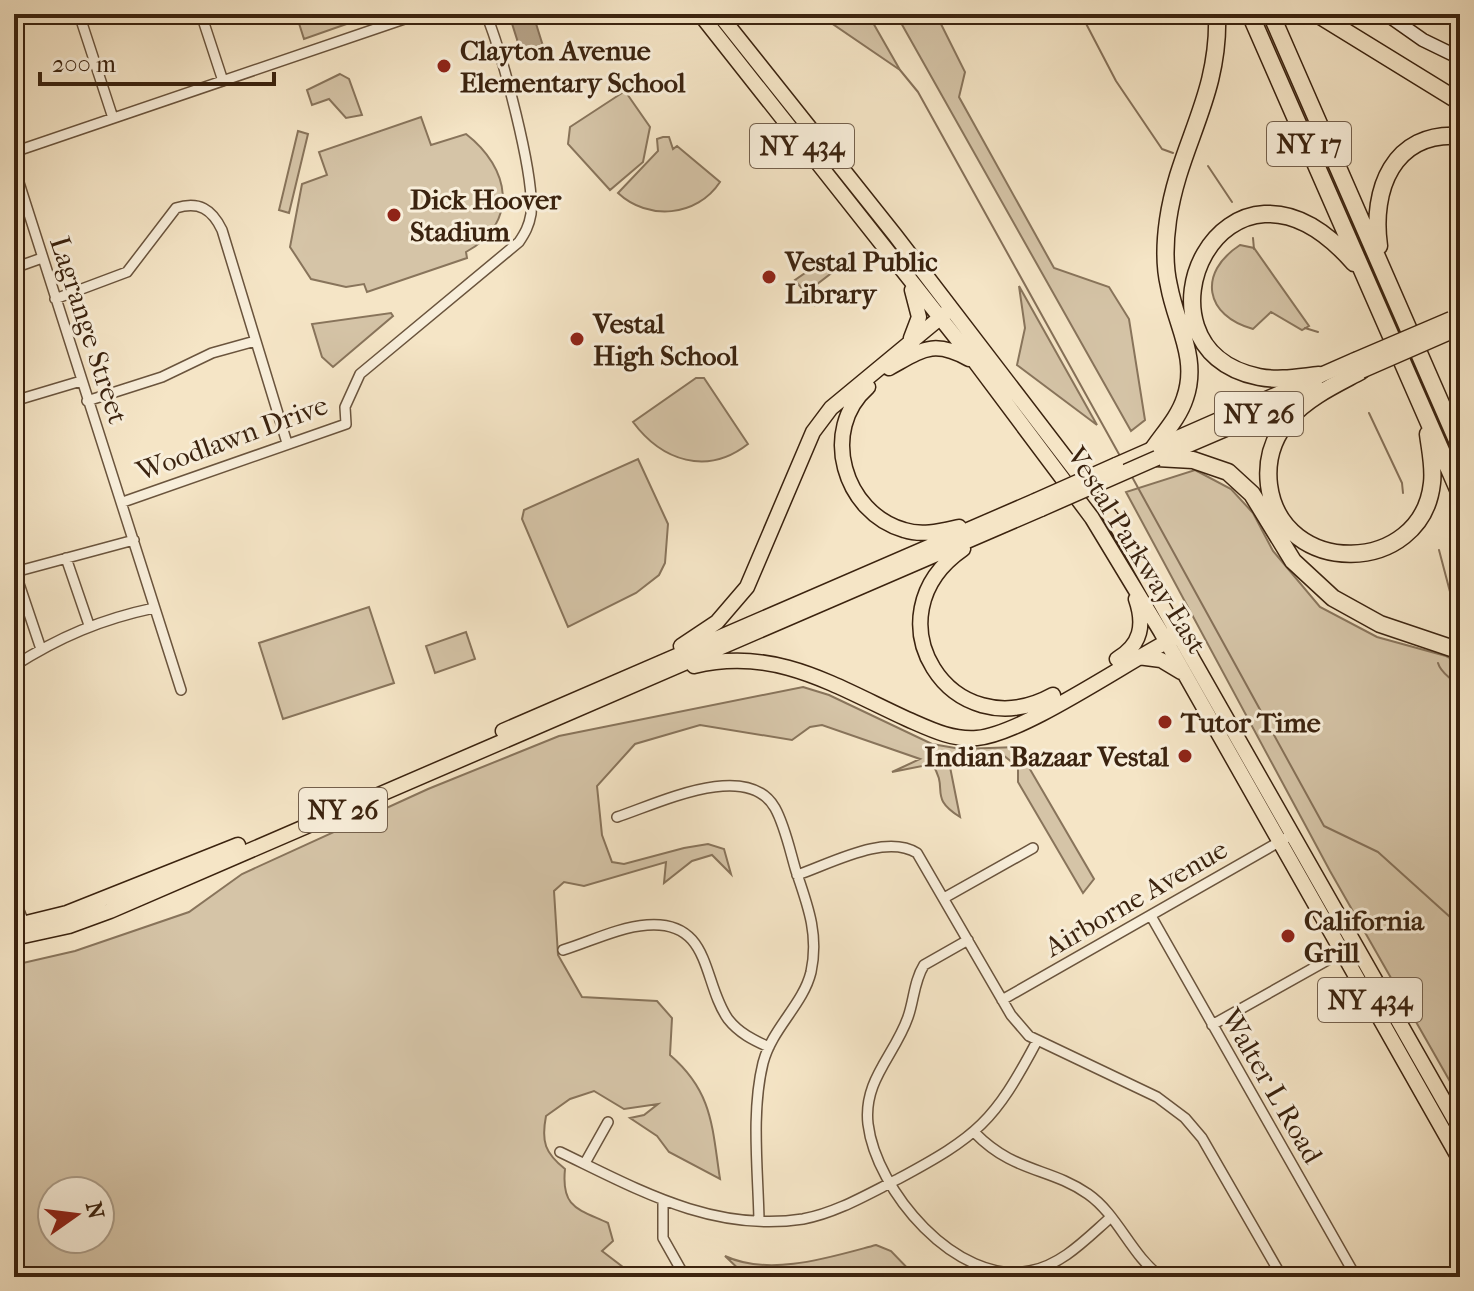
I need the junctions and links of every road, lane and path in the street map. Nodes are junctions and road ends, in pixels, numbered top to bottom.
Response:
1 (79, 14) edge
2 (201, 14) edge
3 (419, 14) edge
4 (486, 14) edge
5 (700, 14) edge
6 (719, 14) edge
7 (1217, 14) edge
8 (1250, 14) edge
9 (1271, 14) edge
10 (1317, 14) edge
11 (1386, 14) edge
12 (1460, 58) edge
13 (223, 81) junction
14 (1460, 102) edge
15 (113, 118) junction
16 (1460, 136) edge
17 (14, 152) edge
18 (14, 167) edge
19 (42, 258) junction
20 (1382, 267) junction
21 (14, 268) edge
22 (907, 276) junction
23 (1365, 276) junction
24 (55, 299) junction
25 (948, 316) junction
26 (1458, 324) edge
27 (911, 339) junction
28 (255, 341) junction
29 (976, 363) junction
30 (1358, 365) junction
31 (889, 368) junction
32 (1319, 375) junction
33 (81, 381) junction
34 (14, 401) edge
35 (87, 401) junction
36 (1442, 404) junction
37 (1425, 413) junction
38 (1460, 433) edge
39 (287, 443) junction
40 (1460, 447) edge
41 (1155, 454) junction
42 (1460, 494) edge
43 (123, 502) junction
44 (987, 526) junction
45 (134, 540) junction
46 (66, 558) junction
47 (14, 571) edge
48 (1130, 579) junction
49 (154, 608) junction
50 (89, 625) junction
51 (1178, 629) junction
52 (1164, 637) junction
53 (41, 649) junction
54 (1460, 651) edge
55 (1134, 654) junction
56 (14, 666) edge
57 (651, 672) junction
58 (1185, 674) junction
59 (181, 690) dead end
60 (617, 817) dead end
61 (1293, 834) junction
62 (1279, 842) junction
63 (1033, 848) dead end
64 (797, 875) junction
65 (14, 898) edge
66 (944, 898) junction
67 (1151, 916) junction
68 (20, 931) edge
69 (968, 940) junction
70 (563, 950) dead end
71 (1342, 952) junction
72 (1002, 1000) junction
73 (1212, 1025) junction
74 (1037, 1041) junction
75 (769, 1047) junction
76 (608, 1122) dead end
77 (1460, 1129) edge
78 (975, 1133) junction
79 (560, 1152) dead end
80 (1460, 1160) edge
81 (585, 1163) junction
82 (890, 1183) junction
83 (663, 1202) junction
84 (1110, 1218) junction
85 (759, 1220) junction
86 (1278, 1276) edge
87 (685, 1277) edge
88 (1161, 1277) edge
89 (1356, 1277) edge

1 - 15 street
2 - 13 street
3 - 13 street
4 - 39 street, Woodlawn Drive
5 - 22 main road, Vestal Parkway East / NY 434
6 - 25 main road, Vestal Parkway East / NY 434
7 - 41 highway
8 - 23 highway, NY 17
9 - 20 highway, NY 17
10 - 14 highway
11 - 12 street
13 - 15 street
15 - 17 street
16 - 20 highway
18 - 19 street, Lagrange Street
19 - 21 street
19 - 24 street, Lagrange Street
20 - 36 highway, NY 17
22 - 25 main road, Vestal Parkway East / NY 434
22 - 27 main road
23 - 32 highway
23 - 37 highway, NY 17
24 - 28 street
24 - 33 street, Lagrange Street
25 - 27 main road
25 - 29 main road, Vestal Parkway East / NY 434
25 - 31 main road
25 - 51 main road, Vestal Parkway East / NY 434
26 - 30 main road, NY 26, bridge
27 - 57 main road
28 - 35 street
28 - 39 street
29 - 31 main road
29 - 48 main road, Vestal Parkway East / NY 434
30 - 32 main road, NY 26
30 - 37 highway
30 - 41 main road, NY 26
31 - 44 main road
32 - 41 main road, NY 26
33 - 34 street
33 - 35 street, Lagrange Street
35 - 43 street, Lagrange Street
36 - 38 highway
36 - 40 highway, NY 17
37 - 42 highway, NY 17
39 - 43 street, Woodlawn Drive
41 - 44 main road, NY 26, bridge
41 - 54 highway
43 - 45 street, Lagrange Street
44 - 55 main road
44 - 57 main road, NY 26
45 - 46 street
45 - 49 street, Lagrange Street
46 - 47 street
46 - 50 street
47 - 53 street
48 - 52 main road, Vestal Parkway East / NY 434
48 - 55 main road
49 - 50 street
49 - 59 street, Lagrange Street
50 - 53 street
51 - 52 main road
51 - 61 main road, Vestal Parkway East / NY 434
52 - 55 main road
52 - 58 main road, Vestal Parkway East / NY 434
53 - 56 street
55 - 57 main road
55 - 58 main road
57 - 68 main road, NY 26
58 - 62 main road, Vestal Parkway East / NY 434
60 - 64 street
61 - 62 street, Airborne Avenue
61 - 77 main road, Vestal Parkway East / NY 434
62 - 67 street, Airborne Avenue
62 - 71 main road, Vestal Parkway East / NY 434
63 - 66 street
64 - 66 street
64 - 75 street
65 - 68 street
66 - 69 street
67 - 72 street, Airborne Avenue
67 - 73 street, Walter L Road
69 - 72 street
69 - 82 street
70 - 75 street
71 - 73 street
71 - 80 main road, Vestal Parkway East / NY 434
72 - 74 street
73 - 89 street, Walter L Road
74 - 78 street
74 - 86 street
75 - 85 street
76 - 81 street
78 - 82 street
78 - 84 street
79 - 81 street
81 - 83 street
82 - 84 street
82 - 85 street
83 - 85 street
83 - 87 street
84 - 88 street

